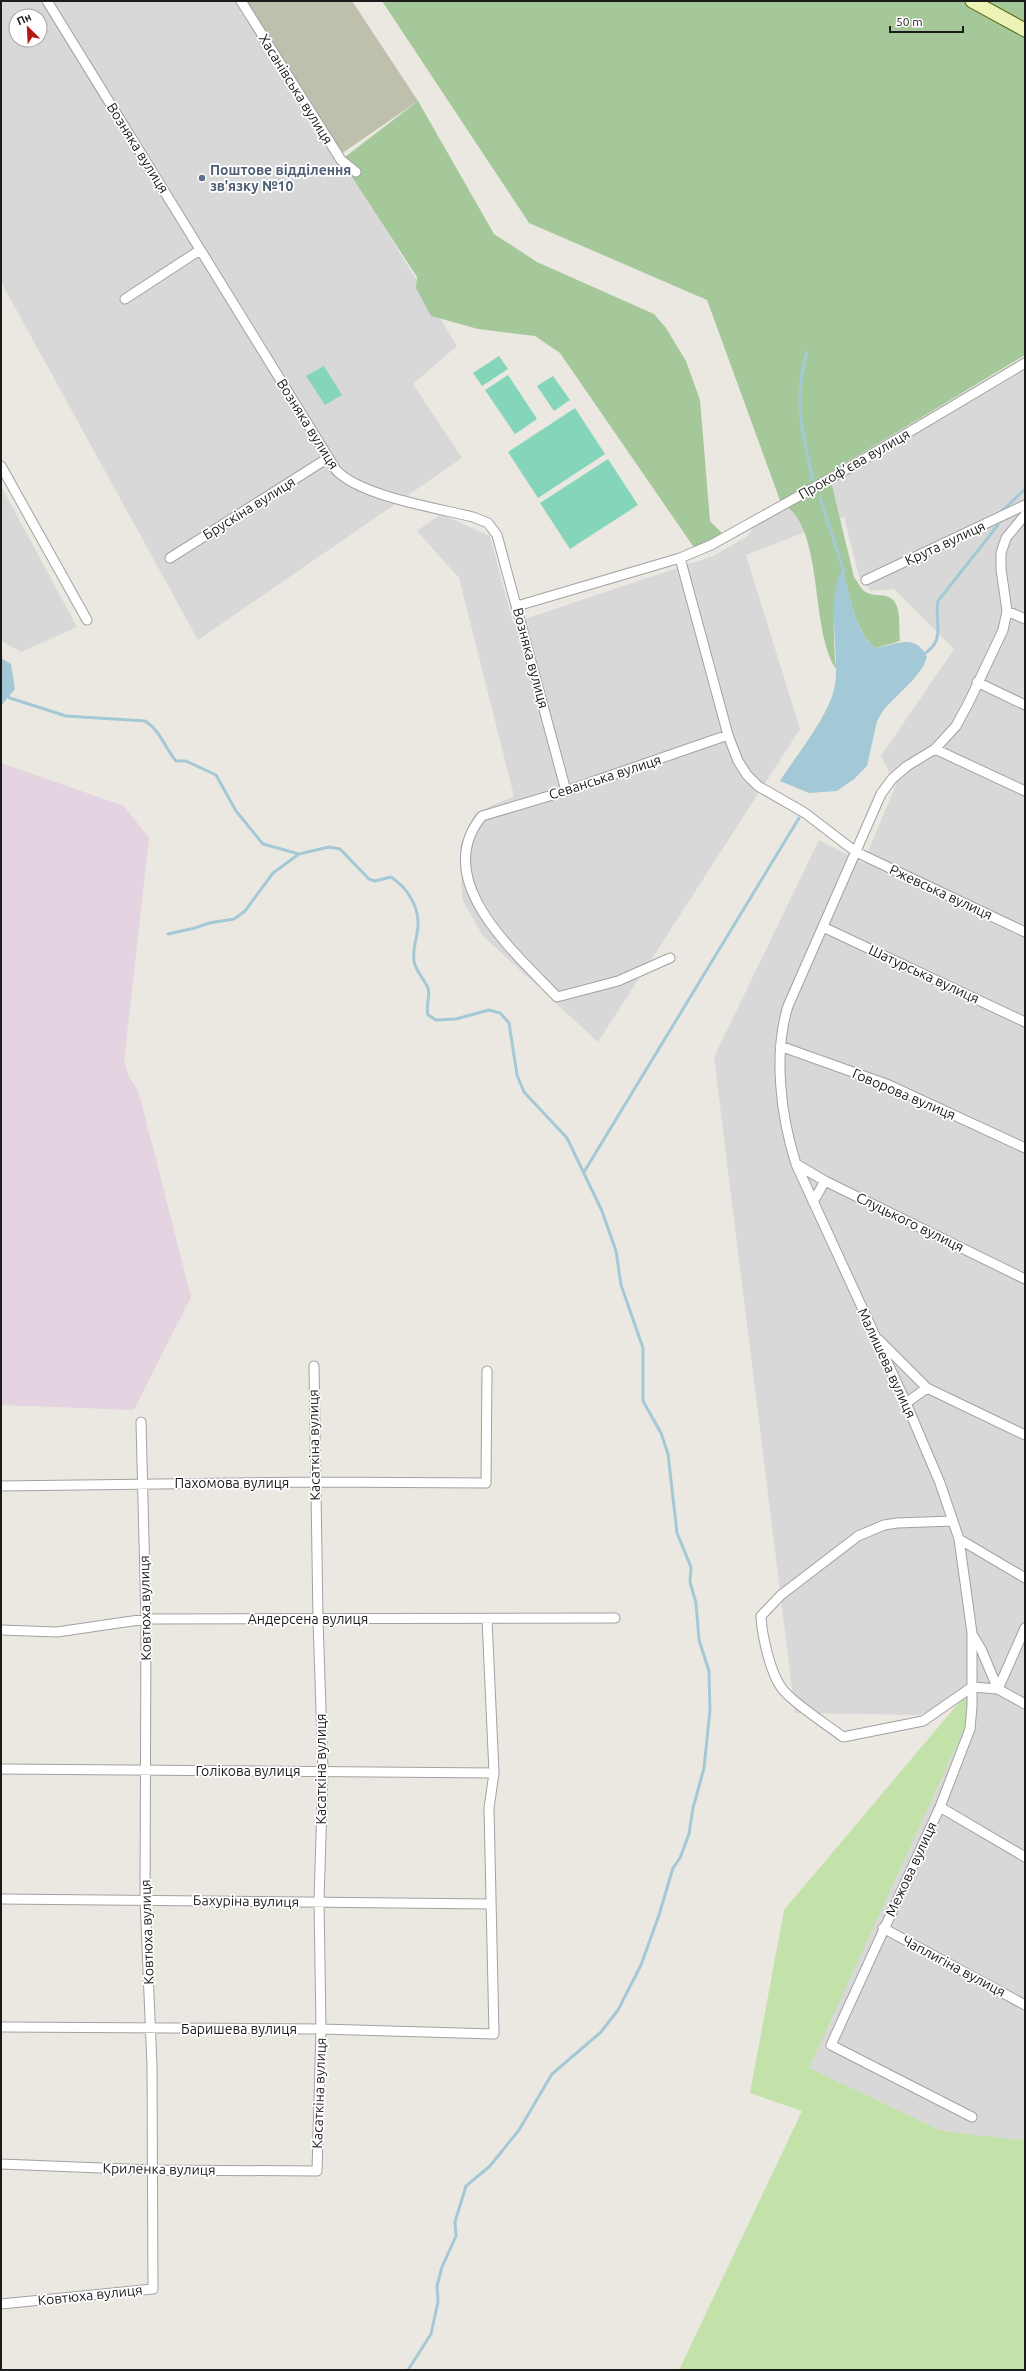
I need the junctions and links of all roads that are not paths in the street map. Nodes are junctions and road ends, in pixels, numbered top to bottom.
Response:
1 (47, 1) edge
2 (241, 1) edge
3 (972, 1) edge
4 (1025, 30) edge
5 (356, 172) dead end
6 (200, 250) junction
7 (125, 299) dead end
8 (1025, 363) edge
9 (328, 458) junction
10 (1, 466) edge
11 (1025, 505) edge
12 (1025, 515) edge
13 (170, 558) dead end
14 (680, 558) junction
15 (866, 580) dead end
16 (517, 606) junction
17 (1007, 611) junction
18 (1025, 619) edge
19 (87, 620) dead end
20 (977, 682) junction
21 (1025, 705) edge
22 (728, 735) junction
23 (935, 749) junction
24 (566, 791) junction
25 (1025, 791) edge
26 (856, 852) junction
27 (823, 927) junction
28 (1025, 932) edge
29 (670, 958) dead end
30 (1025, 1022) edge
31 (780, 1046) junction
32 (1025, 1148) edge
33 (796, 1164) junction
34 (825, 1180) junction
35 (813, 1202) junction
36 (1025, 1279) edge
37 (874, 1334) junction
38 (314, 1366) dead end
39 (487, 1371) dead end
40 (927, 1388) junction
41 (906, 1403) junction
42 (141, 1422) dead end
43 (1025, 1435) edge
44 (314, 1482) junction
45 (143, 1484) junction
46 (1, 1486) edge
47 (953, 1521) junction
48 (959, 1539) junction
49 (1025, 1578) edge
50 (616, 1618) dead end
51 (146, 1619) junction
52 (318, 1619) junction
53 (486, 1619) junction
54 (1025, 1628) edge
55 (1, 1630) edge
56 (972, 1633) junction
57 (972, 1687) junction
58 (998, 1688) junction
59 (1025, 1704) edge
60 (1, 1769) edge
61 (147, 1770) junction
62 (323, 1771) junction
63 (494, 1772) junction
64 (940, 1807) junction
65 (1025, 1857) edge
66 (1, 1899) edge
67 (145, 1900) junction
68 (319, 1901) junction
69 (490, 1904) junction
70 (883, 1928) junction
71 (1025, 2005) edge
72 (1, 2027) edge
73 (152, 2029) junction
74 (321, 2029) junction
75 (972, 2116) dead end
76 (1, 2164) edge
77 (151, 2170) junction
78 (317, 2171) joint
79 (1, 2304) edge

1 - 6 street, Возняка вулиця
2 - 5 street, Хасанівська вулиця
3 - 4 main road
6 - 7 street
6 - 9 street, Возняка вулиця
8 - 14 street, Прокоф’єва вулиця
9 - 13 street, Брускіна вулиця
9 - 16 street, Возняка вулиця
10 - 19 street
11 - 15 street, Крута вулиця
12 - 17 street
14 - 16 street, Прокоф’єва вулиця
14 - 22 street
16 - 24 street, Возняка вулиця
17 - 18 street
17 - 20 street, Малишева вулиця
20 - 21 street
20 - 23 street, Малишева вулиця
22 - 24 street, Севанська вулиця
22 - 26 street
23 - 25 street
23 - 26 street, Малишева вулиця
24 - 29 street, Севанська вулиця
26 - 27 street, Малишева вулиця
26 - 28 street, Ржевська вулиця
27 - 30 street, Шатурська вулиця
27 - 31 street, Малишева вулиця
31 - 32 street, Говорова вулиця
31 - 33 street, Малишева вулиця
33 - 34 street, Слуцького вулиця
33 - 35 street, Малишева вулиця
34 - 35 street
34 - 36 street, Слуцького вулиця
35 - 37 street, Малишева вулиця
37 - 40 street
37 - 41 street, Малишева вулиця
38 - 44 street, Касаткіна вулиця
39 - 44 street, Пахомова вулиця
40 - 41 street
40 - 43 street
41 - 47 street, Малишева вулиця
42 - 45 street, Ковтюха вулиця
44 - 45 street, Пахомова вулиця
44 - 52 street, Касаткіна вулиця
45 - 46 street, Пахомова вулиця
45 - 51 street, Ковтюха вулиця
47 - 48 street, Малишева вулиця
47 - 57 street
48 - 49 street
48 - 56 street, Малишева вулиця
50 - 53 street, Андерсена вулиця
51 - 52 street, Андерсена вулиця
51 - 55 street, Андерсена вулиця
51 - 61 street, Ковтюха вулиця
52 - 53 street, Андерсена вулиця
52 - 62 street, Касаткіна вулиця
53 - 63 street
54 - 58 street
56 - 57 street, Малишева вулиця
56 - 58 street
57 - 58 street
57 - 64 street, Межова вулиця
58 - 59 street
60 - 61 street, Голікова вулиця
61 - 62 street, Голікова вулиця
61 - 67 street, Ковтюха вулиця
62 - 63 street, Голікова вулиця
62 - 68 street, Касаткіна вулиця
63 - 69 street
64 - 65 street
64 - 70 street, Межова вулиця
66 - 67 street, Бахуріна вулиця
67 - 68 street, Бахуріна вулиця
67 - 73 street, Ковтюха вулиця
68 - 69 street, Бахуріна вулиця
68 - 74 street, Касаткіна вулиця
69 - 74 street, Баришева вулиця
70 - 71 street, Чаплигіна вулиця
70 - 75 street, Межова вулиця
72 - 73 street, Баришева вулиця
73 - 74 street, Баришева вулиця
73 - 77 street, Ковтюха вулиця
74 - 78 street, Касаткіна вулиця
76 - 77 street, Криленка вулиця
77 - 78 street, Криленка вулиця
77 - 79 street, Ковтюха вулиця

